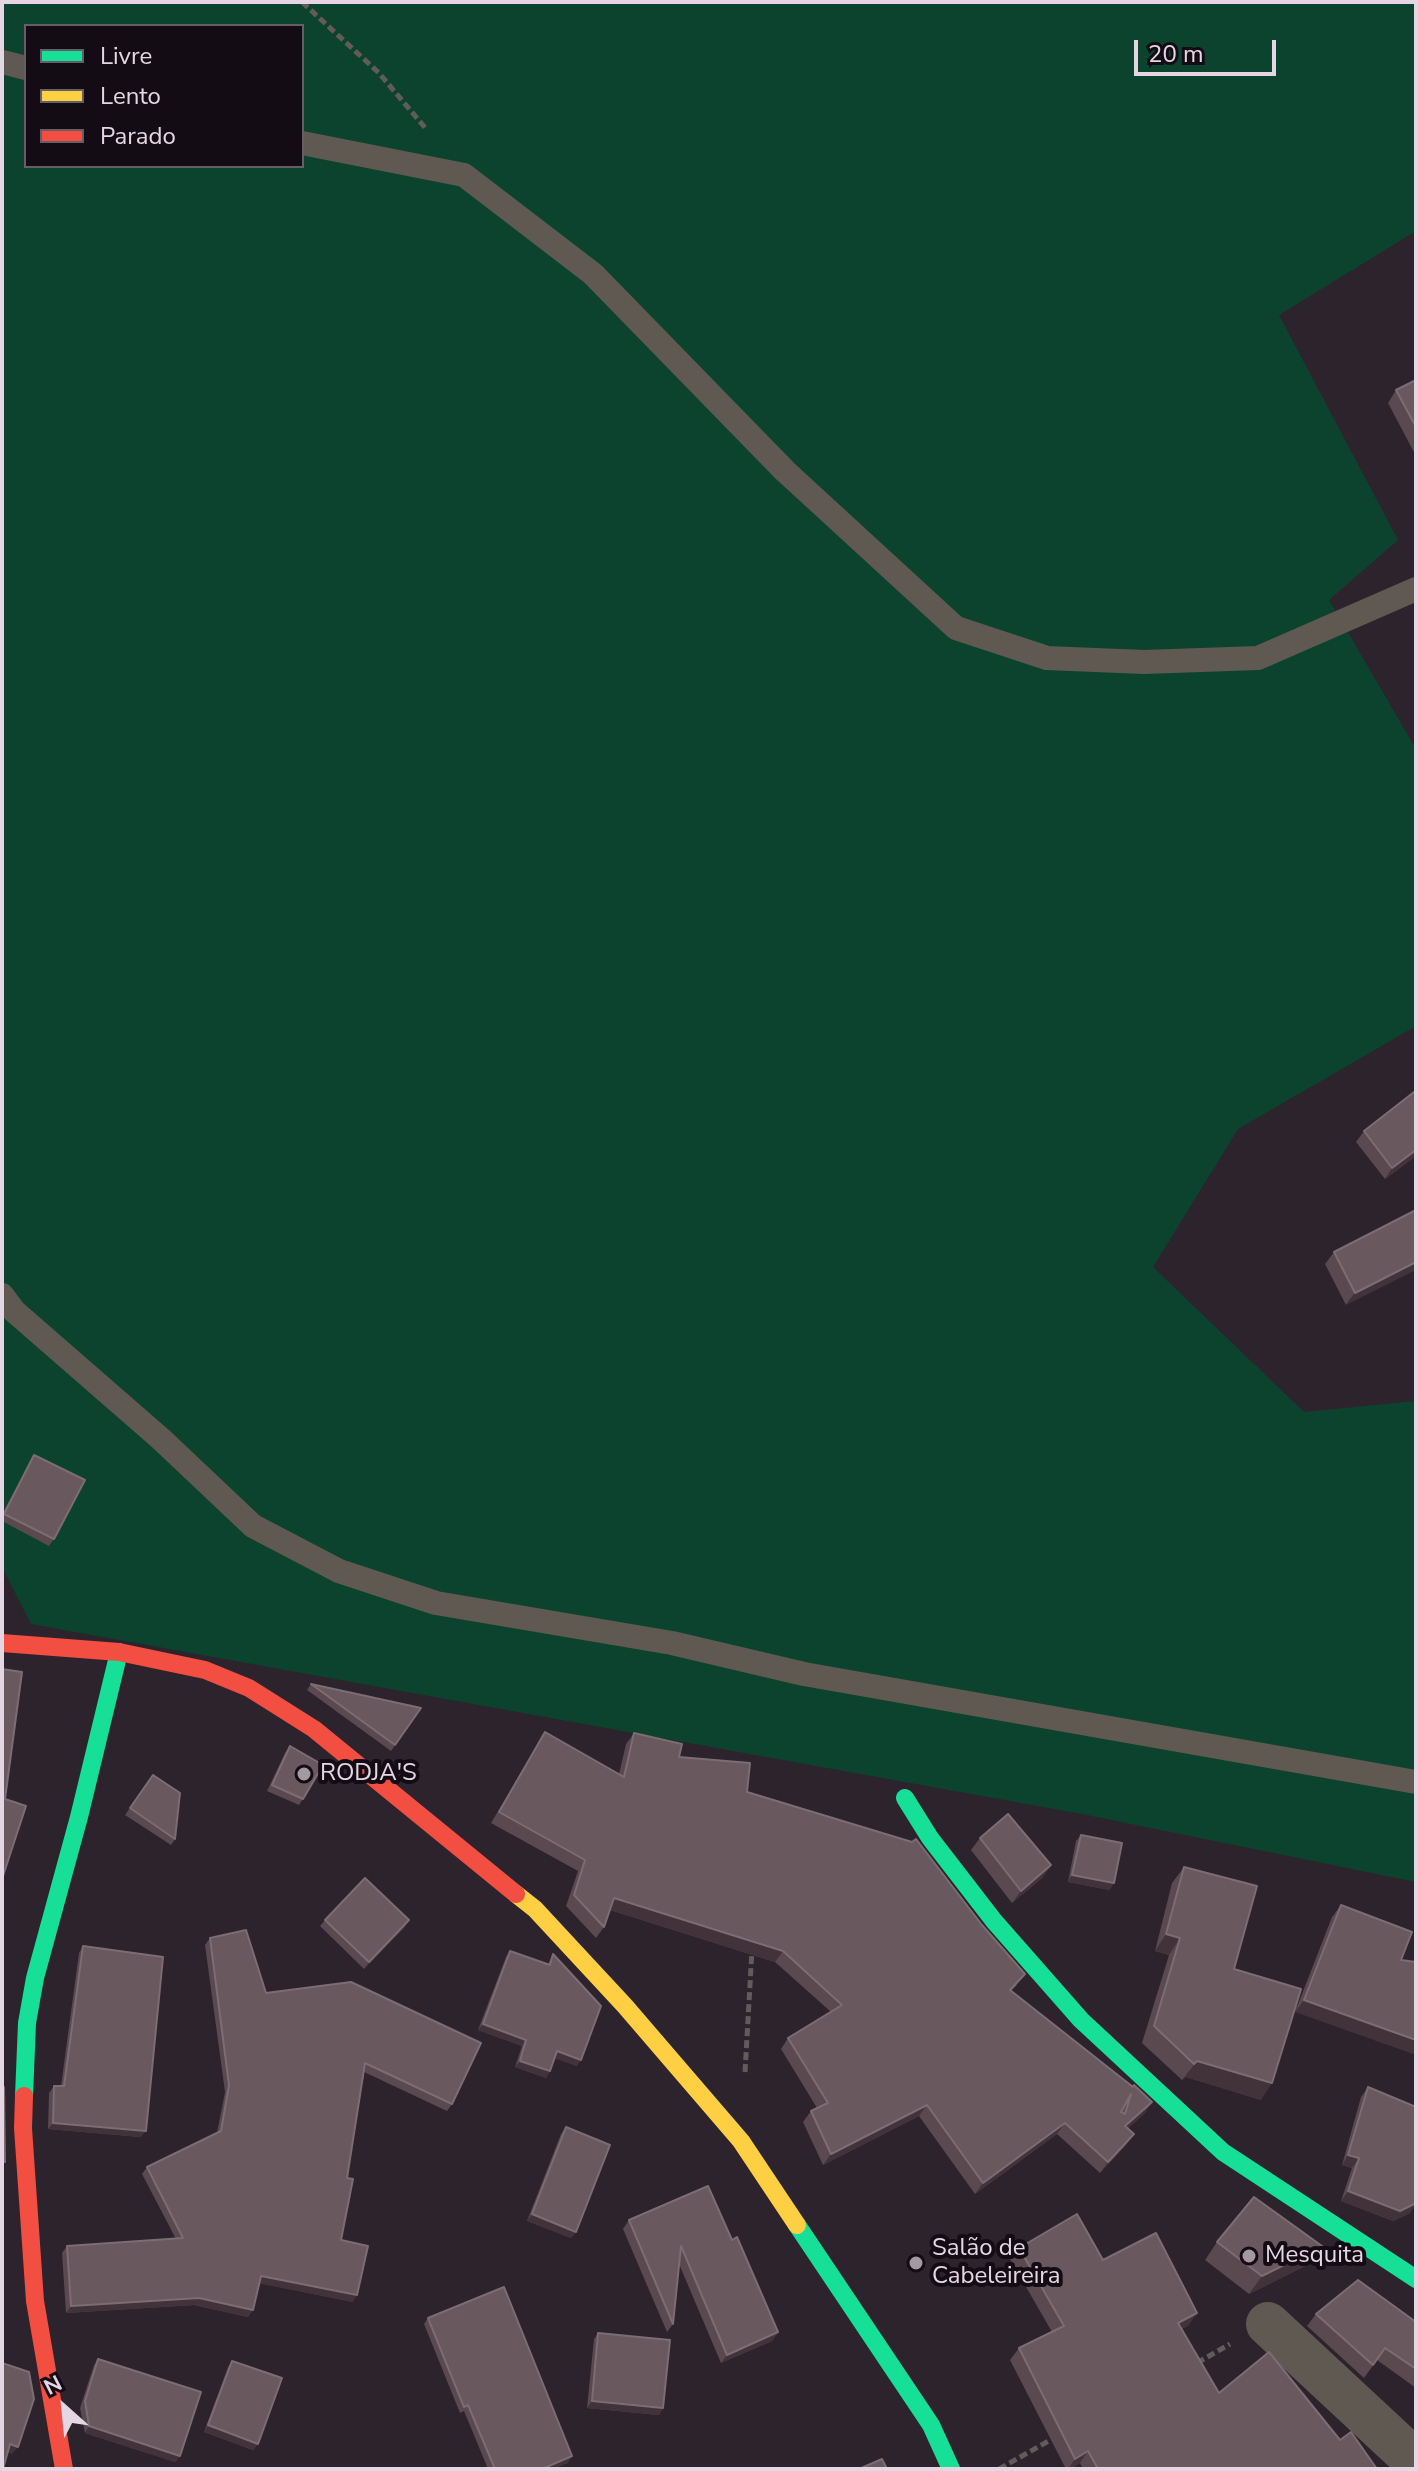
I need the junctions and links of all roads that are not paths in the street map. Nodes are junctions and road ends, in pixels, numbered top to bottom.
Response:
1 (2, 62) edge
2 (24, 68) edge
3 (304, 143) edge
4 (1416, 589) edge
5 (2, 1295) edge
6 (2, 1643) edge
7 (119, 1652) junction
8 (1416, 1782) edge
9 (905, 1798) dead end
10 (1416, 2279) edge
11 (1268, 2324) road end
12 (1416, 2468) edge
13 (64, 2469) edge
14 (951, 2469) edge

1 - 2 lane
3 - 4 lane
5 - 8 lane
6 - 7 street
7 - 13 street
7 - 14 street
9 - 10 street
11 - 12 street

